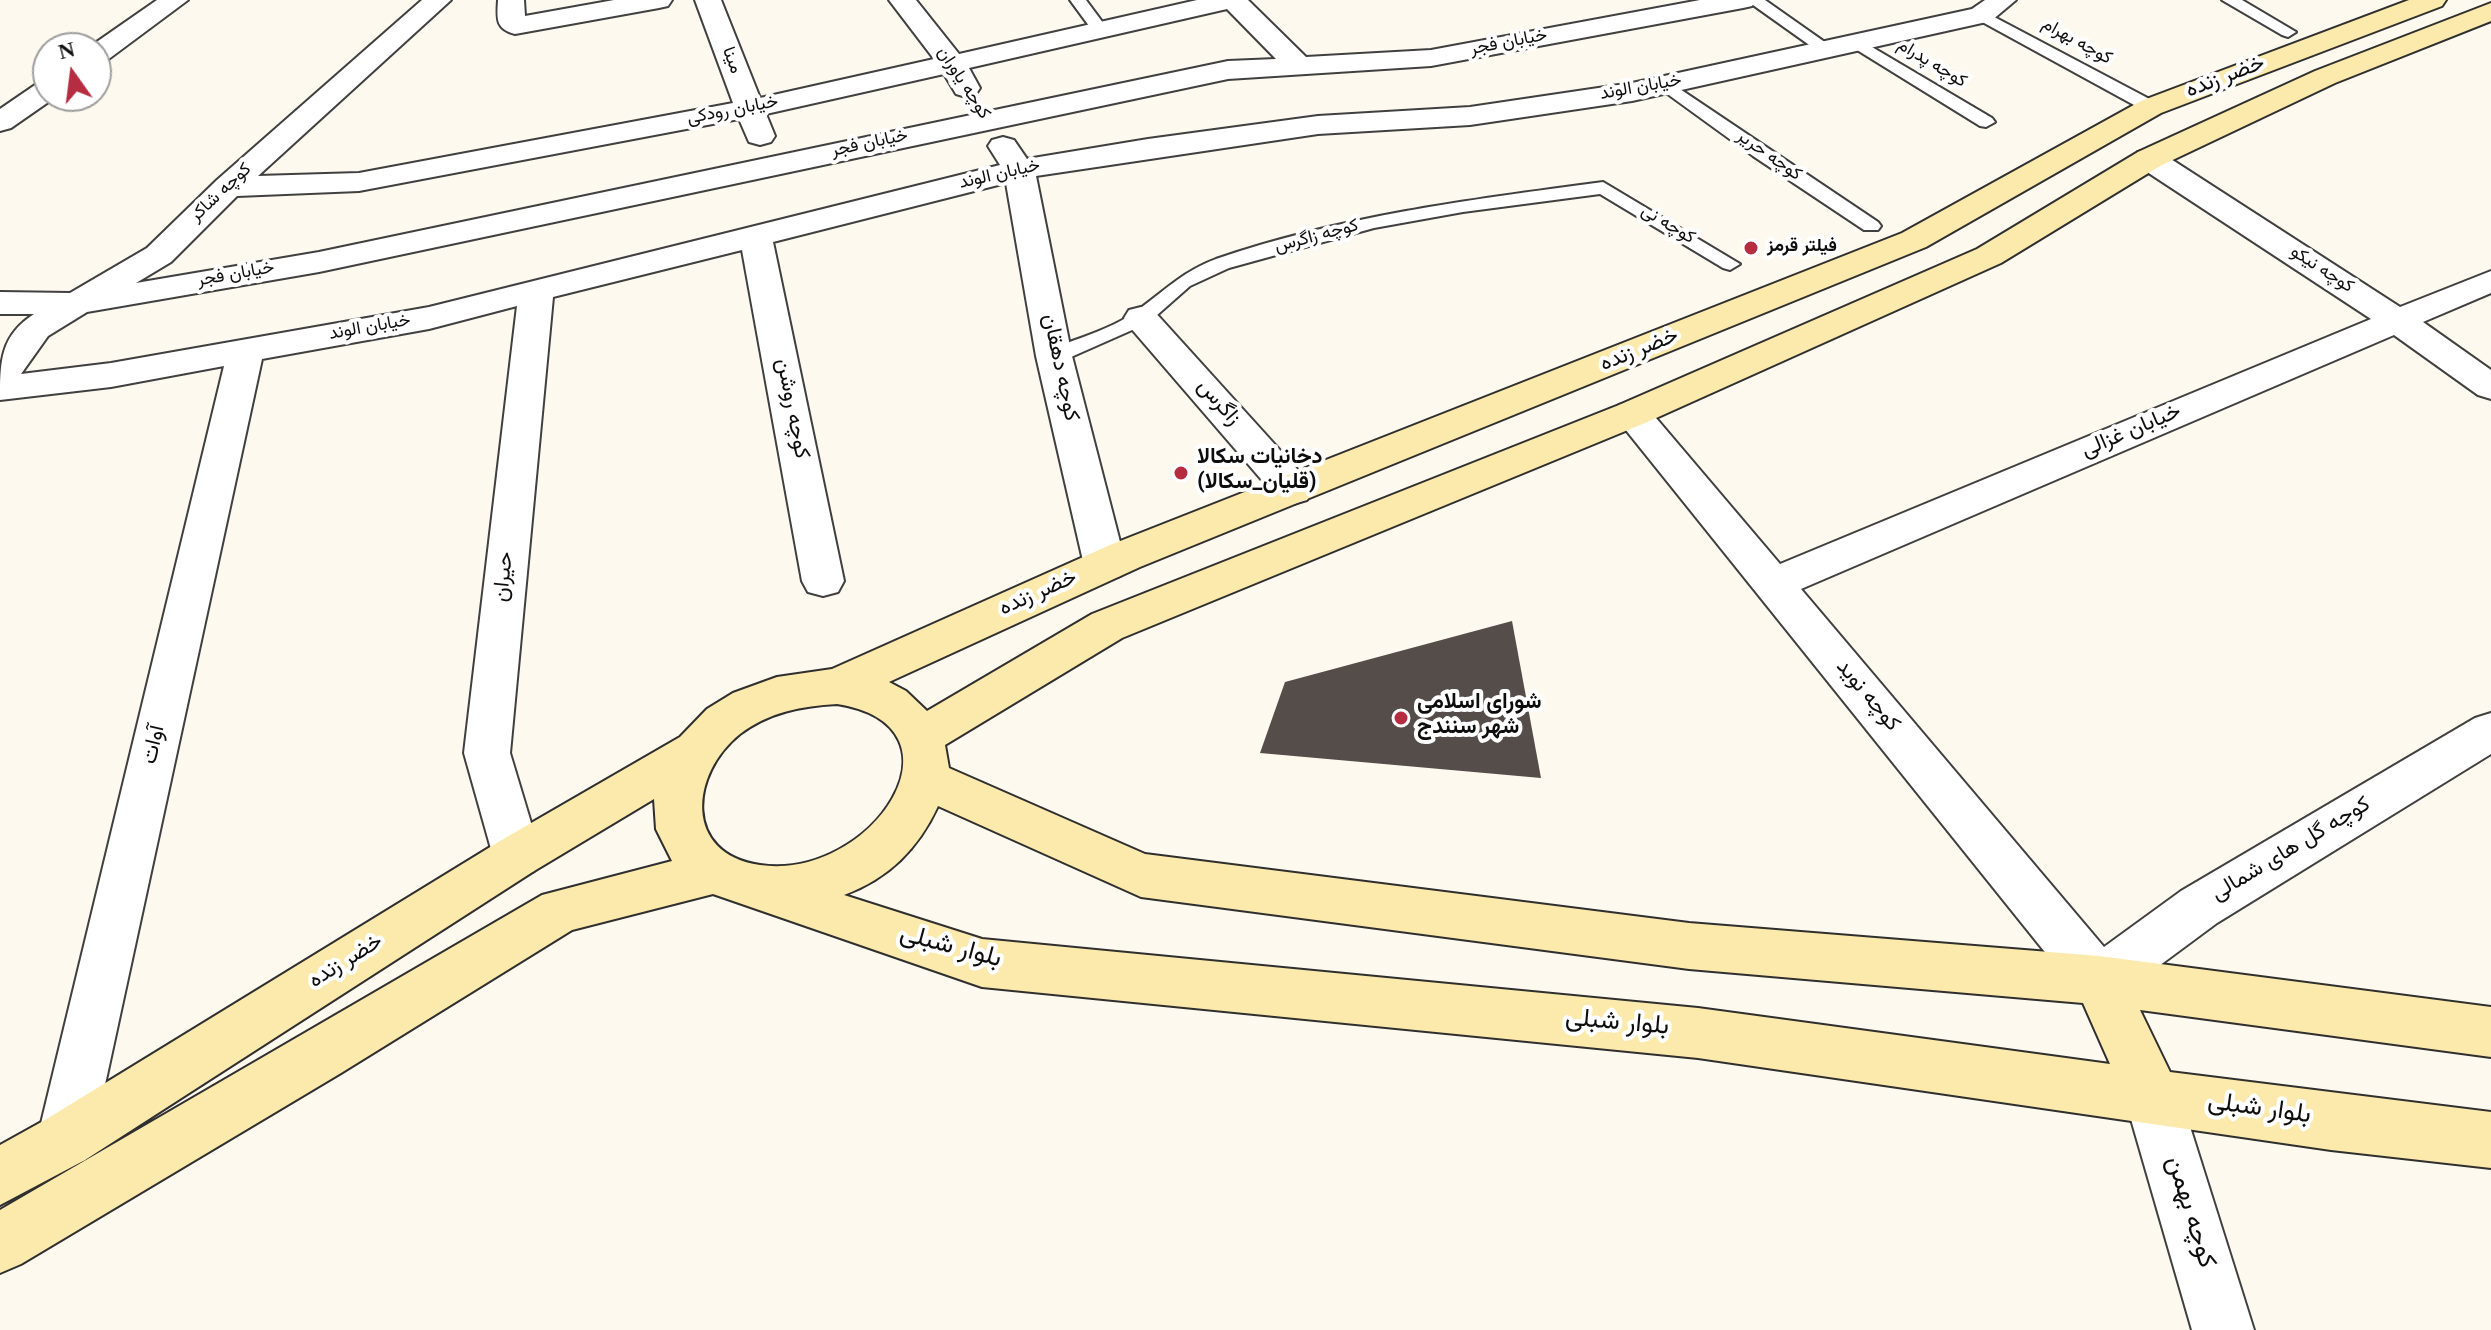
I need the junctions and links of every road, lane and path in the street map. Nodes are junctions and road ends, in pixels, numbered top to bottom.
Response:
1 (175, 0) edge
2 (438, 0) edge
3 (511, 0) edge
4 (659, 0) edge
5 (708, 0) edge
6 (902, 0) edge
7 (1078, 0) edge
8 (1233, 0) edge
9 (1743, 0) edge
10 (1754, 0) edge
11 (2230, 0) edge
12 (2433, 0) edge
13 (1992, 7) edge
14 (2491, 11) edge
15 (1101, 31) junction
16 (2288, 32) dead end
17 (112, 44) edge
18 (1842, 46) junction
19 (953, 65) junction
20 (1298, 65) junction
21 (1668, 86) junction
22 (32, 100) edge
23 (2151, 107) junction
24 (747, 109) junction
25 (986, 121) junction
26 (0, 122) edge
27 (1986, 122) dead end
28 (2149, 159) junction
29 (774, 165) junction
30 (1019, 170) junction
31 (228, 187) junction
32 (1603, 188) joint
33 (1871, 226) dead end
34 (756, 237) junction
35 (1730, 264) dead end
36 (2491, 281) edge
37 (536, 293) junction
38 (0, 303) edge
39 (75, 304) junction
40 (1141, 318) junction
41 (2398, 321) junction
42 (246, 351) junction
43 (1054, 356) junction
44 (0, 376) edge
45 (2491, 387) edge
46 (0, 388) edge
47 (1632, 414) junction
48 (1293, 490) junction
49 (1105, 565) junction
50 (823, 581) dead end
51 (1773, 584) junction
52 (837, 686) junction
53 (2491, 731) edge
54 (695, 751) junction
55 (923, 758) junction
56 (517, 856) junction
57 (732, 879) junction
58 (2099, 980) junction
59 (2491, 1032) edge
60 (2152, 1095) junction
61 (65, 1140) junction
62 (2491, 1140) edge
63 (0, 1176) edge
64 (0, 1243) edge
65 (2223, 1330) edge

1 - 17 street
2 - 31 street, کوچه شاکر
3 - 4 street
5 - 24 street, مینا
6 - 19 street, کوچه یاوران
7 - 15 lane
8 - 15 street, خیابان رودکی
8 - 20 street
9 - 20 street, خیابان فجر
10 - 18 lane, کوچه پدرام
11 - 16 lane
12 - 23 street, خضر زنده
13 - 18 street, خیابان الوند
13 - 23 lane, کوچه بهرام
14 - 28 street, خضر زنده
15 - 19 street, خیابان رودکی
18 - 21 street, خیابان الوند
18 - 27 lane, کوچه پدرام
19 - 24 street, خیابان رودکی
19 - 25 street, کوچه یاوران
20 - 25 street, خیابان فجر
21 - 30 street, خیابان الوند
21 - 33 lane, کوچه حریر
22 - 26 street
23 - 48 street, خضر زنده
24 - 29 street, مینا
24 - 31 street, خیابان رودکی
25 - 29 street, خیابان فجر
25 - 30 street, کوچه یاوران
28 - 41 street, کوچه نیکو
28 - 47 street, خضر زنده
29 - 39 street, خیابان فجر
30 - 34 street, خیابان الوند
30 - 43 street, کوچه دهقان
31 - 39 street, کوچه شاکر
32 - 35 lane, کوچه نی
32 - 40 lane, کوچه زاگرس
34 - 37 street, خیابان الوند
34 - 50 street, کوچه روشن
36 - 41 street, خیابان غزالی
37 - 42 street, خیابان الوند
37 - 56 street, حیران
38 - 39 street, خیابان فجر
39 - 44 street, کوچه شاکر
40 - 43 lane, کوچه زاگرس
40 - 48 street, زاگرس
41 - 45 street, کوچه نیکو
41 - 51 street, خیابان غزالی
42 - 46 street, خیابان الوند
42 - 61 street, آوات
43 - 49 street, کوچه دهقان
47 - 51 street, کوچه نوید
47 - 55 street, خضر زنده
48 - 49 street, خضر زنده
49 - 52 street, خضر زنده
51 - 58 street, کوچه نوید
52 - 54 street
52 - 55 street
53 - 58 street, کوچه گل های شمالی
54 - 56 street, خضر زنده
54 - 57 street
55 - 57 street
55 - 58 street
56 - 61 street, خضر زنده
57 - 60 street, بلوار شبلی
57 - 64 street
58 - 59 street
58 - 60 street
60 - 62 street, بلوار شبلی
60 - 65 street, کوچه بهمن
61 - 63 street, خضر زنده

